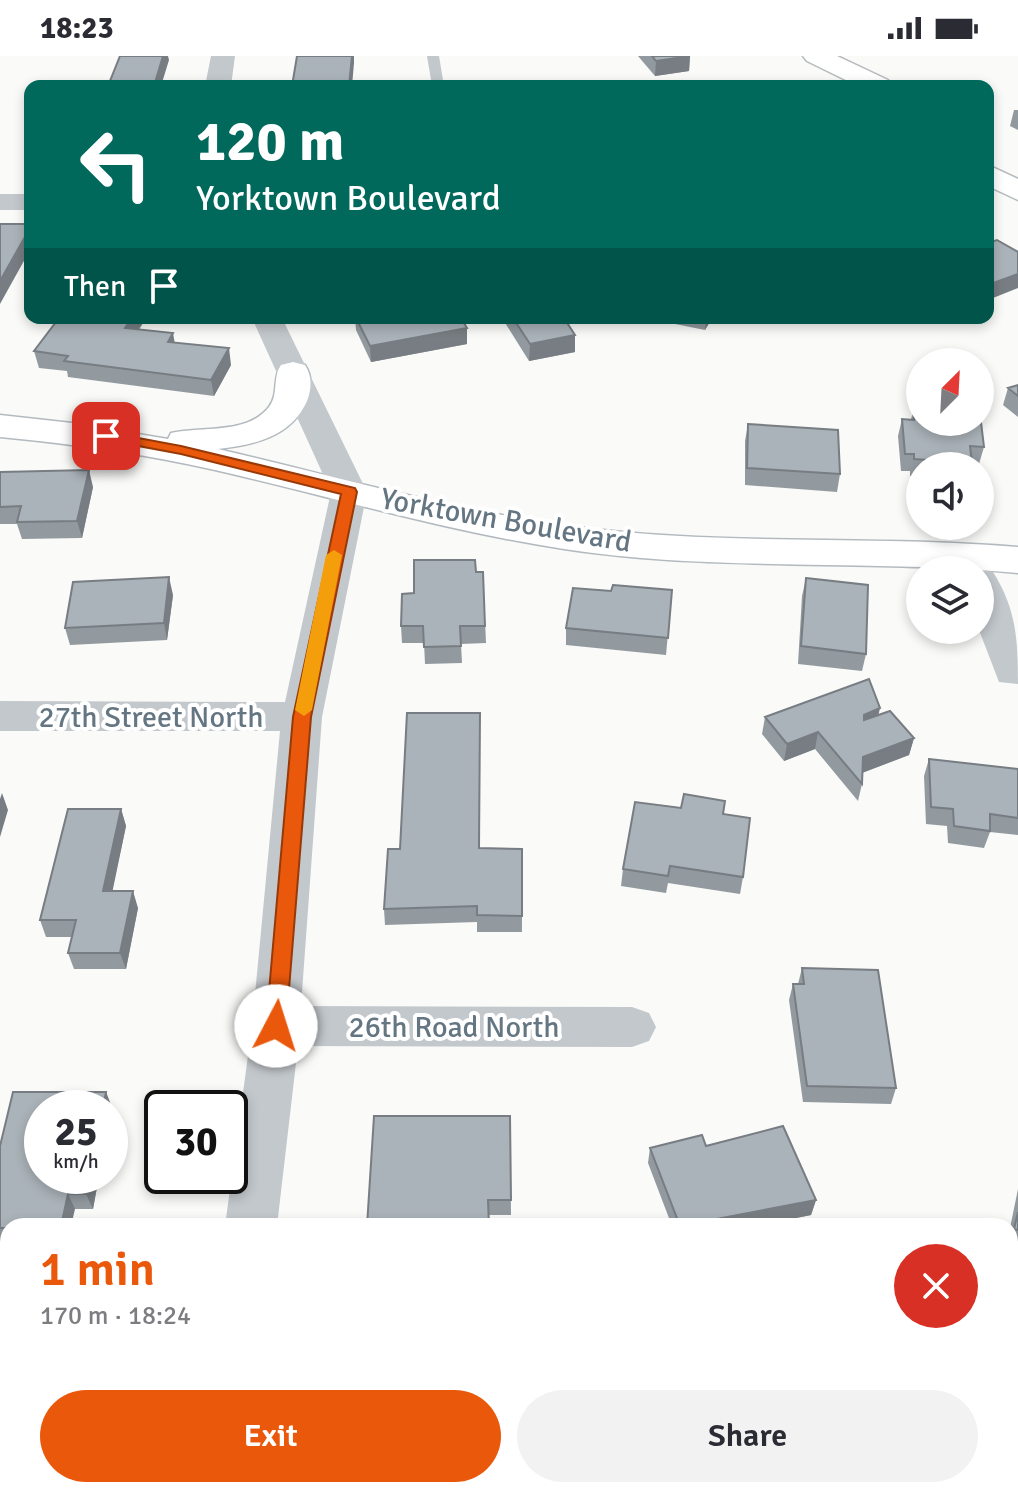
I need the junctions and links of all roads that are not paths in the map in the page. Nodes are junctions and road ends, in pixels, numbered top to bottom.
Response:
1 (223, 56) edge
2 (433, 56) edge
3 (813, 56) edge
4 (219, 80) edge
5 (437, 80) edge
6 (838, 80) edge
7 (866, 80) edge
8 (994, 151) edge
9 (1018, 165) edge
10 (994, 177) edge
11 (1018, 191) edge
12 (0, 202) edge
13 (24, 202) edge
14 (270, 324) edge
15 (293, 372) junction
16 (0, 426) edge
17 (145, 443) junction
18 (349, 492) junction
19 (1018, 546) edge
20 (994, 559) edge
21 (1018, 560) edge
22 (906, 564) edge
23 (994, 565) edge
24 (994, 620) edge
25 (1013, 672) dead end
26 (0, 716) edge
27 (302, 717) junction
28 (276, 1026) junction
29 (632, 1027) dead end
30 (252, 1218) edge

1 - 4 street
2 - 5 lane
3 - 6 street
3 - 7 street
8 - 9 street
10 - 11 street
12 - 13 street
14 - 15 street
15 - 17 street
15 - 18 street
16 - 17 street, Yorktown Boulevard
17 - 18 street, Yorktown Boulevard
18 - 22 street, Yorktown Boulevard
18 - 27 street
19 - 20 street, Yorktown Boulevard
21 - 23 street, Yorktown Boulevard
24 - 25 street
26 - 27 street, 27th Street North
27 - 28 street
28 - 29 street, 26th Road North
28 - 30 street

